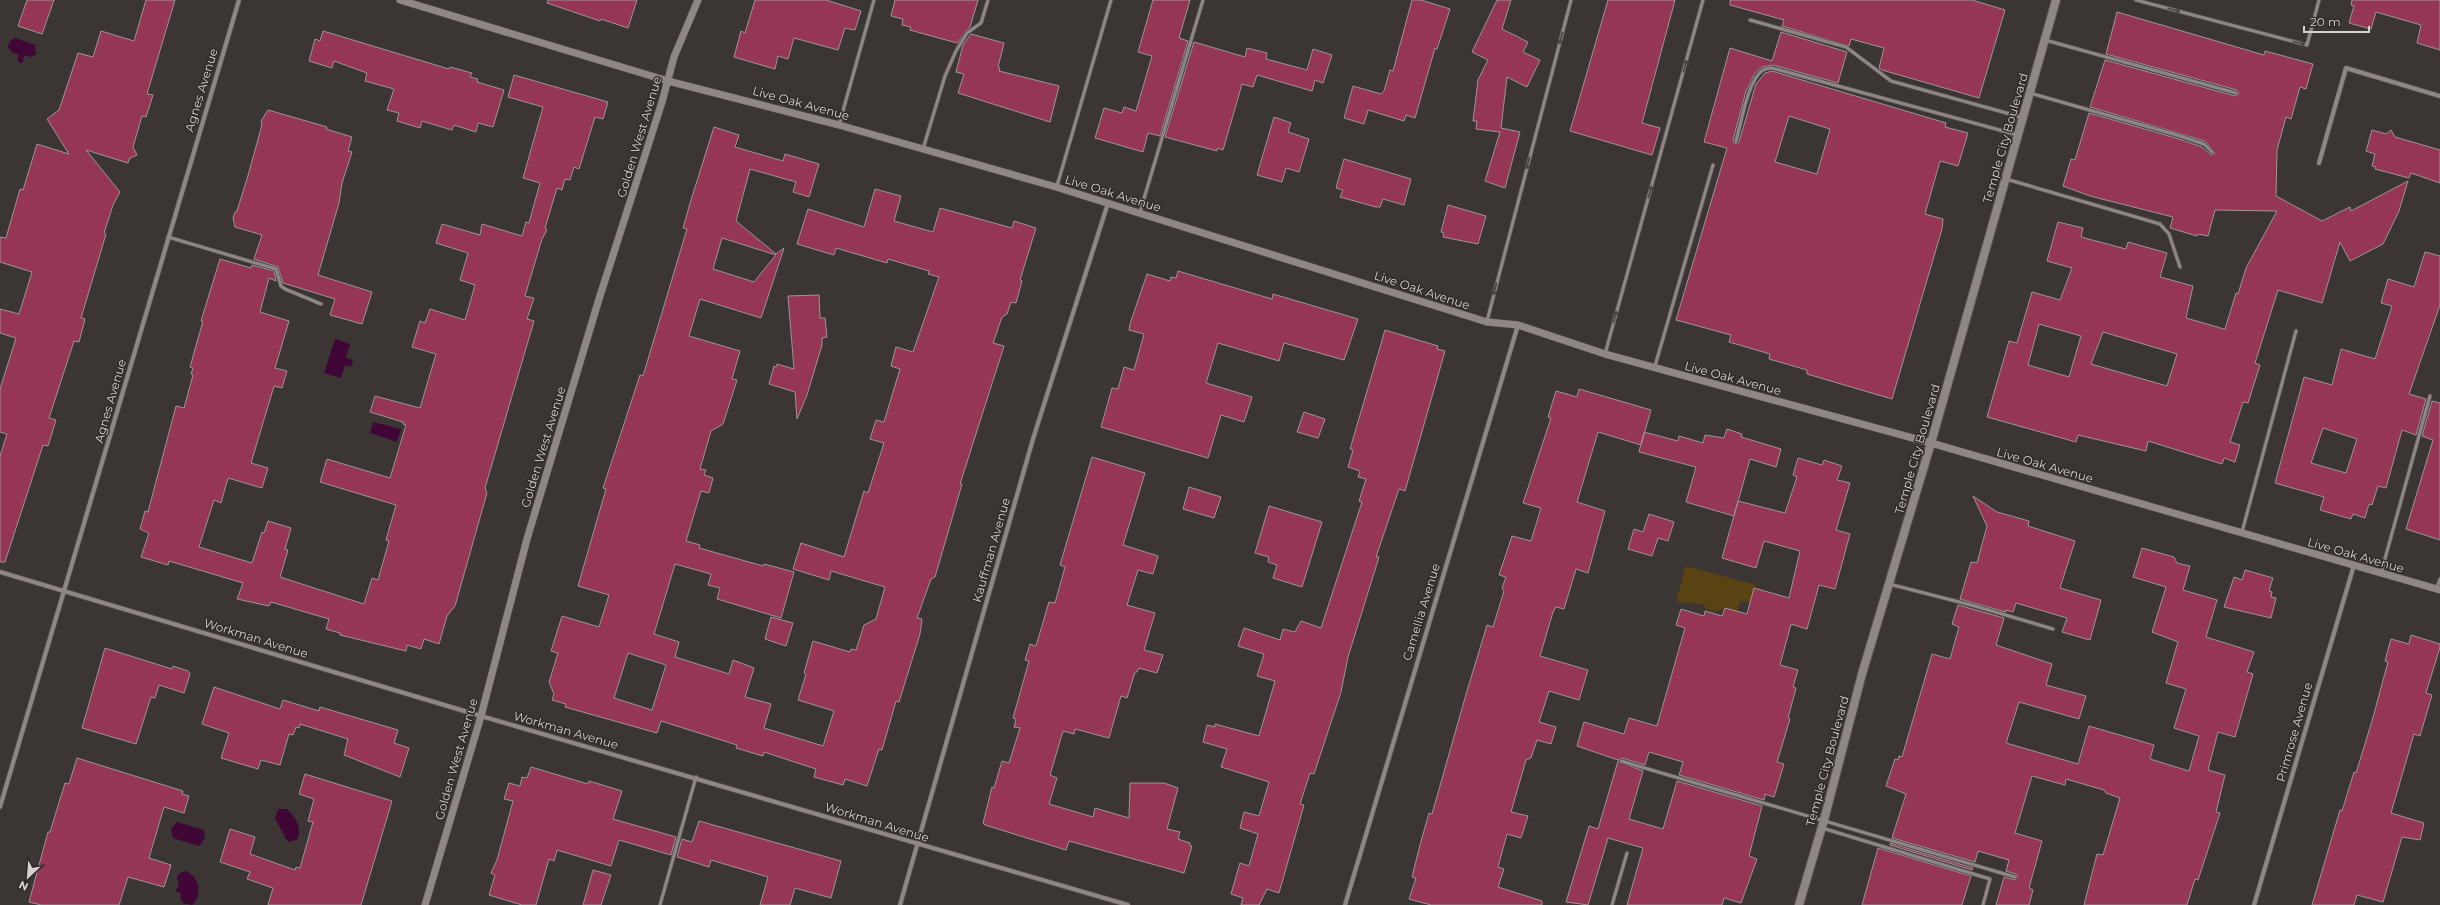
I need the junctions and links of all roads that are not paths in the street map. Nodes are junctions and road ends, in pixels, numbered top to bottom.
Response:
1 (239, 0) edge
2 (400, 0) edge
3 (698, 0) edge
4 (874, 0) edge
5 (988, 0) edge
6 (1112, 0) edge
7 (1203, 0) edge
8 (1571, 0) edge
9 (1703, 0) edge
10 (2056, 0) edge
11 (2136, 0) edge
12 (2319, 0) edge
13 (1750, 20) dead end
14 (2045, 40) junction
15 (668, 81) junction
16 (2030, 92) junction
17 (2236, 93) dead end
18 (2440, 96) edge
19 (2023, 118) junction
20 (839, 125) junction
21 (2018, 135) junction
22 (1736, 141) dead end
23 (923, 149) junction
24 (2212, 152) dead end
25 (2319, 163) dead end
26 (1713, 165) dead end
27 (2006, 179) junction
28 (1056, 187) junction
29 (1108, 203) junction
30 (1140, 212) junction
31 (168, 237) junction
32 (2180, 267) dead end
33 (321, 304) dead end
34 (1487, 322) junction
35 (1518, 325) junction
36 (2296, 331) dead end
37 (1605, 354) junction
38 (1654, 368) junction
39 (2430, 396) dead end
40 (1931, 443) junction
41 (2242, 534) junction
42 (2354, 565) junction
43 (0, 572) edge
44 (2380, 573) junction
45 (2440, 579) edge
46 (1889, 584) junction
47 (2438, 590) edge
48 (65, 591) junction
49 (2053, 629) dead end
50 (481, 716) junction
51 (1621, 761) dead end
52 (696, 777) junction
53 (0, 807) edge
54 (1823, 824) junction
55 (918, 844) junction
56 (1627, 853) dead end
57 (2015, 877) dead end
58 (1119, 904) edge
59 (425, 905) edge
60 (660, 905) edge
61 (900, 905) edge
62 (1128, 905) edge
63 (1345, 905) edge
64 (1612, 905) edge
65 (1799, 905) edge
66 (1983, 905) edge
67 (2254, 905) edge

1 - 31 street, Agnes Avenue
2 - 15 street, Live Oak Avenue
3 - 15 street, Golden West Avenue
4 - 20 lane
5 - 23 lane
6 - 28 lane
7 - 30 lane
8 -> 34 lane
37 -> 9 lane
10 - 14 main road, Temple City Boulevard
11 -> 12 lane
13 - 19 lane
14 - 16 main road, Temple City Boulevard
14 - 17 lane
15 - 20 street, Live Oak Avenue
15 - 50 street, Golden West Avenue
16 - 19 main road, Temple City Boulevard
16 - 24 lane
18 - 25 street
19 - 21 main road, Temple City Boulevard
20 - 23 street, Live Oak Avenue
21 - 22 lane
21 - 27 main road, Temple City Boulevard
23 - 28 street, Live Oak Avenue
26 - 38 lane
27 - 32 lane
27 - 40 main road, Temple City Boulevard
28 - 29 street, Live Oak Avenue
29 - 30 street, Live Oak Avenue
29 - 55 street, Kauffman Avenue
30 - 34 street, Live Oak Avenue
31 - 33 lane
31 - 48 street, Agnes Avenue
34 - 35 street, Live Oak Avenue
35 - 37 street, Live Oak Avenue
35 - 63 street, Camellia Avenue
36 - 41 lane
37 - 38 street, Live Oak Avenue
38 - 40 street, Live Oak Avenue
39 - 44 lane
40 - 41 street, Live Oak Avenue
40 - 46 main road, Temple City Boulevard
41 - 42 street, Live Oak Avenue
42 - 44 street, Live Oak Avenue
42 - 67 street, Primrose Avenue
43 - 48 street, Workman Avenue
44 - 47 street, Live Oak Avenue
45 - 47 lane
46 - 49 lane
46 - 54 main road, Temple City Boulevard
48 - 50 street, Workman Avenue
48 - 53 street, Agnes Avenue
50 - 52 street, Workman Avenue
50 - 59 street, Golden West Avenue
51 - 54 lane
52 - 55 street, Workman Avenue
52 - 60 lane
54 - 57 lane
54 - 65 main road, Temple City Boulevard
54 - 66 lane
55 - 58 street, Workman Avenue
55 - 61 street, Kauffman Avenue
56 - 64 lane
58 - 62 street, Workman Avenue

